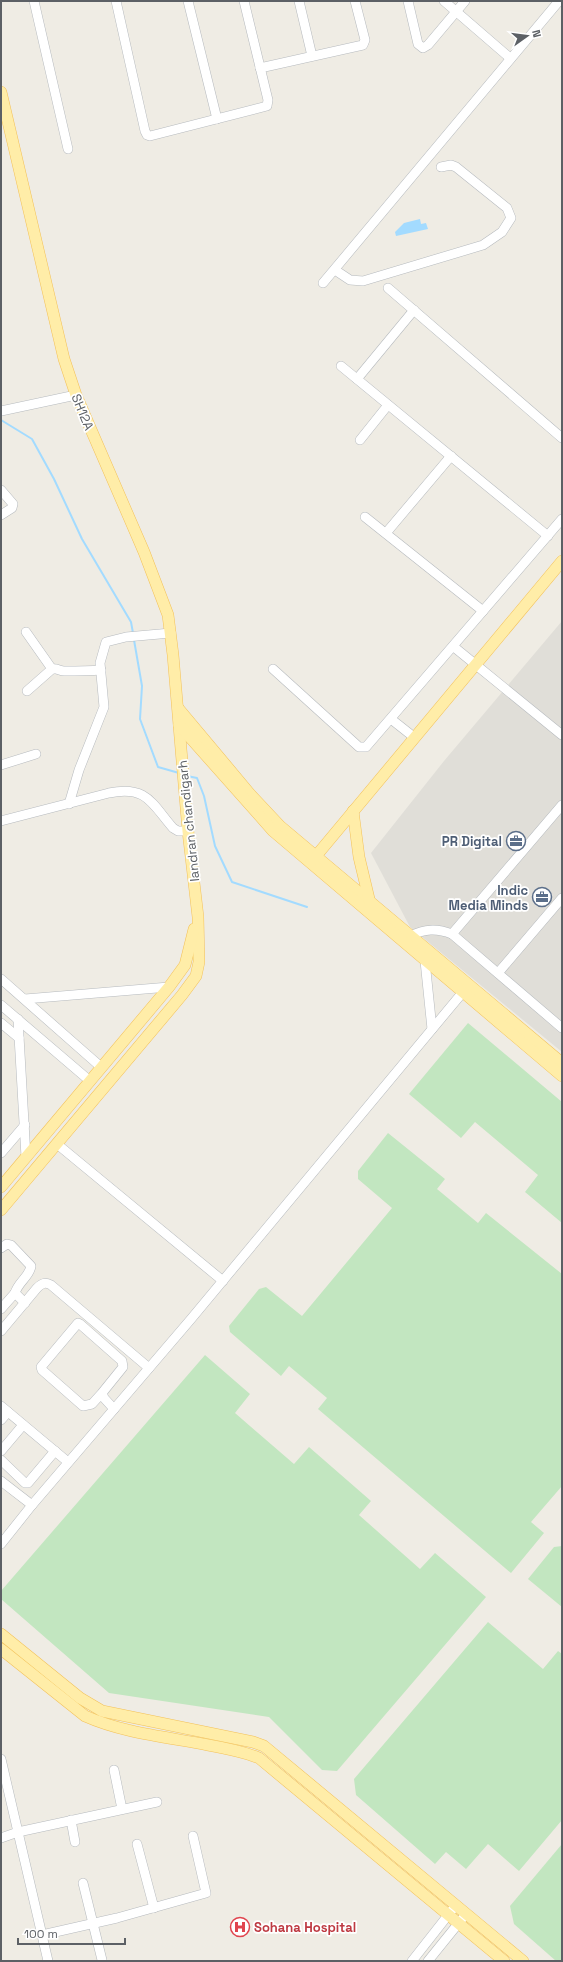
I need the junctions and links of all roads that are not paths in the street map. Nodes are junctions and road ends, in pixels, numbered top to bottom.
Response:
1 (34, 1) edge
2 (116, 1) edge
3 (188, 1) edge
4 (244, 1) edge
5 (299, 1) edge
6 (355, 1) edge
7 (408, 1) edge
8 (444, 1) edge
9 (465, 1) edge
10 (559, 1) edge
11 (456, 11) junction
12 (312, 56) junction
13 (510, 58) junction
14 (260, 68) junction
15 (1, 92) edge
16 (217, 119) junction
17 (68, 149) dead end
18 (441, 166) dead end
19 (335, 270) junction
20 (323, 283) dead end
21 (388, 288) dead end
22 (414, 310) junction
23 (341, 366) dead end
24 (357, 379) junction
25 (76, 395) junction
26 (388, 405) junction
27 (1, 411) edge
28 (562, 438) edge
29 (360, 440) dead end
30 (451, 456) junction
31 (1, 490) edge
32 (1, 515) edge
33 (366, 517) dead end
34 (562, 519) edge
35 (386, 533) junction
36 (548, 536) junction
37 (562, 561) edge
38 (484, 611) junction
39 (26, 632) dead end
40 (171, 633) junction
41 (454, 646) junction
42 (475, 665) junction
43 (52, 669) junction
44 (273, 669) dead end
45 (101, 670) junction
46 (27, 691) dead end
47 (178, 708) junction
48 (391, 719) junction
49 (179, 725) junction
50 (562, 735) edge
51 (415, 738) junction
52 (36, 754) dead end
53 (1, 765) edge
54 (69, 804) junction
55 (562, 805) edge
56 (353, 811) junction
57 (1, 821) edge
58 (188, 831) junction
59 (312, 860) junction
60 (561, 901) edge
61 (370, 903) junction
62 (198, 917) junction
63 (452, 934) junction
64 (410, 936) junction
65 (425, 961) junction
66 (498, 973) junction
67 (1, 979) edge
68 (169, 987) junction
69 (465, 988) junction
70 (25, 999) junction
71 (1, 1005) edge
72 (18, 1019) junction
73 (1, 1023) edge
74 (562, 1028) edge
75 (432, 1029) junction
76 (19, 1038) junction
77 (562, 1063) edge
78 (101, 1067) junction
79 (562, 1076) edge
80 (90, 1081) junction
81 (25, 1125) junction
82 (57, 1144) junction
83 (1, 1153) edge
84 (26, 1157) junction
85 (1, 1187) edge
86 (1, 1210) edge
87 (1, 1248) edge
88 (223, 1281) junction
89 (15, 1293) junction
90 (24, 1303) junction
91 (1, 1309) edge
92 (1, 1332) edge
93 (149, 1368) junction
94 (102, 1393) junction
95 (5, 1409) edge
96 (114, 1409) junction
97 (1, 1420) edge
98 (23, 1424) junction
99 (1, 1451) edge
100 (55, 1451) junction
101 (1, 1460) edge
102 (68, 1462) junction
103 (1, 1481) edge
104 (32, 1505) junction
105 (1, 1544) edge
106 (1, 1634) edge
107 (1, 1649) edge
108 (1, 1760) edge
109 (114, 1770) dead end
110 (157, 1802) dead end
111 (122, 1810) junction
112 (71, 1820) junction
113 (18, 1832) junction
114 (193, 1836) dead end
115 (1, 1838) edge
116 (75, 1842) dead end
117 (137, 1844) dead end
118 (83, 1883) dead end
119 (456, 1905) junction
120 (154, 1908) junction
121 (466, 1914) junction
122 (449, 1915) junction
123 (94, 1923) junction
124 (458, 1923) junction
125 (42, 1935) junction
126 (102, 1960) edge
127 (48, 1961) edge
128 (412, 1961) edge
129 (428, 1961) edge
130 (504, 1961) edge
131 (523, 1961) edge

1 - 17 street
2 - 16 street
3 - 16 street
4 - 14 street
5 - 12 street
6 - 12 street
7 - 11 street
8 - 11 street
9 - 11 street
10 - 13 street
11 - 13 street
12 - 14 street
13 - 19 street
14 - 16 street
15 - 25 main road, SH12A / SH12A
18 - 19 street
19 - 20 street
21 - 22 street
22 - 24 street
22 - 28 street
23 - 24 street
24 - 26 street
25 - 27 street
25 - 40 main road, SH12A / SH12A
26 - 29 street
26 - 30 street
30 - 35 street
30 - 36 street
31 - 32 street
33 - 35 street
34 - 36 street
35 - 38 street
36 - 38 street
37 - 42 main road
38 - 41 street
39 - 43 street
40 - 45 street
40 - 47 main road, SH12A / SH12A
41 - 42 street
41 - 48 street
42 - 50 street
42 - 51 main road
43 - 45 street
43 - 46 street
44 - 48 street
45 - 54 street
47 - 49 main road, SH12A / SH12A
47 - 59 main road
48 - 51 street
49 - 58 main road, landran chandigarh
49 - 59 main road
51 - 56 main road
52 - 53 street
54 - 57 street
54 - 58 street
55 - 63 street
56 - 59 main road
56 - 61 main road
58 - 62 main road, landran chandigarh
59 - 61 main road
59 - 65 main road
60 - 66 street
61 - 64 main road
62 - 68 main road
62 - 82 main road, landran chandigarh
63 - 64 street
63 - 66 street
64 - 69 main road
65 - 69 main road
65 - 75 street
66 - 74 street
67 - 70 street
68 - 70 street
68 - 78 main road
69 - 75 street
69 - 77 main road
69 - 79 main road
70 - 78 street
71 - 72 street
72 - 76 street
72 - 80 street
73 - 76 street
75 - 88 street
76 - 81 street
78 - 80 main road
80 - 84 main road
81 - 83 street
81 - 84 street
82 - 86 main road, landran chandigarh
82 - 88 street
84 - 85 main road
87 - 89 street
88 - 93 street
89 - 90 street
89 - 91 street
90 - 92 street
90 - 93 street
93 - 96 street
94 - 94 street
94 - 96 street
95 - 97 street
95 - 98 street
96 - 102 street
98 - 99 street
98 - 100 street
100 - 101 street
100 - 102 street
102 - 104 street
103 - 104 street
104 - 105 street
106 - 119 main road
107 - 122 main road
108 - 113 street
109 - 111 street
110 - 111 street
111 - 112 street
112 - 113 street
112 - 116 street
113 - 115 street
113 - 125 street
114 - 120 street
117 - 120 street
118 - 123 street
119 - 121 main road
119 - 122 street
120 - 123 street
121 - 124 street
121 - 131 main road
122 - 124 main road
122 - 128 street
123 - 125 street
123 - 126 street
124 - 129 street
124 - 130 main road
125 - 127 street

